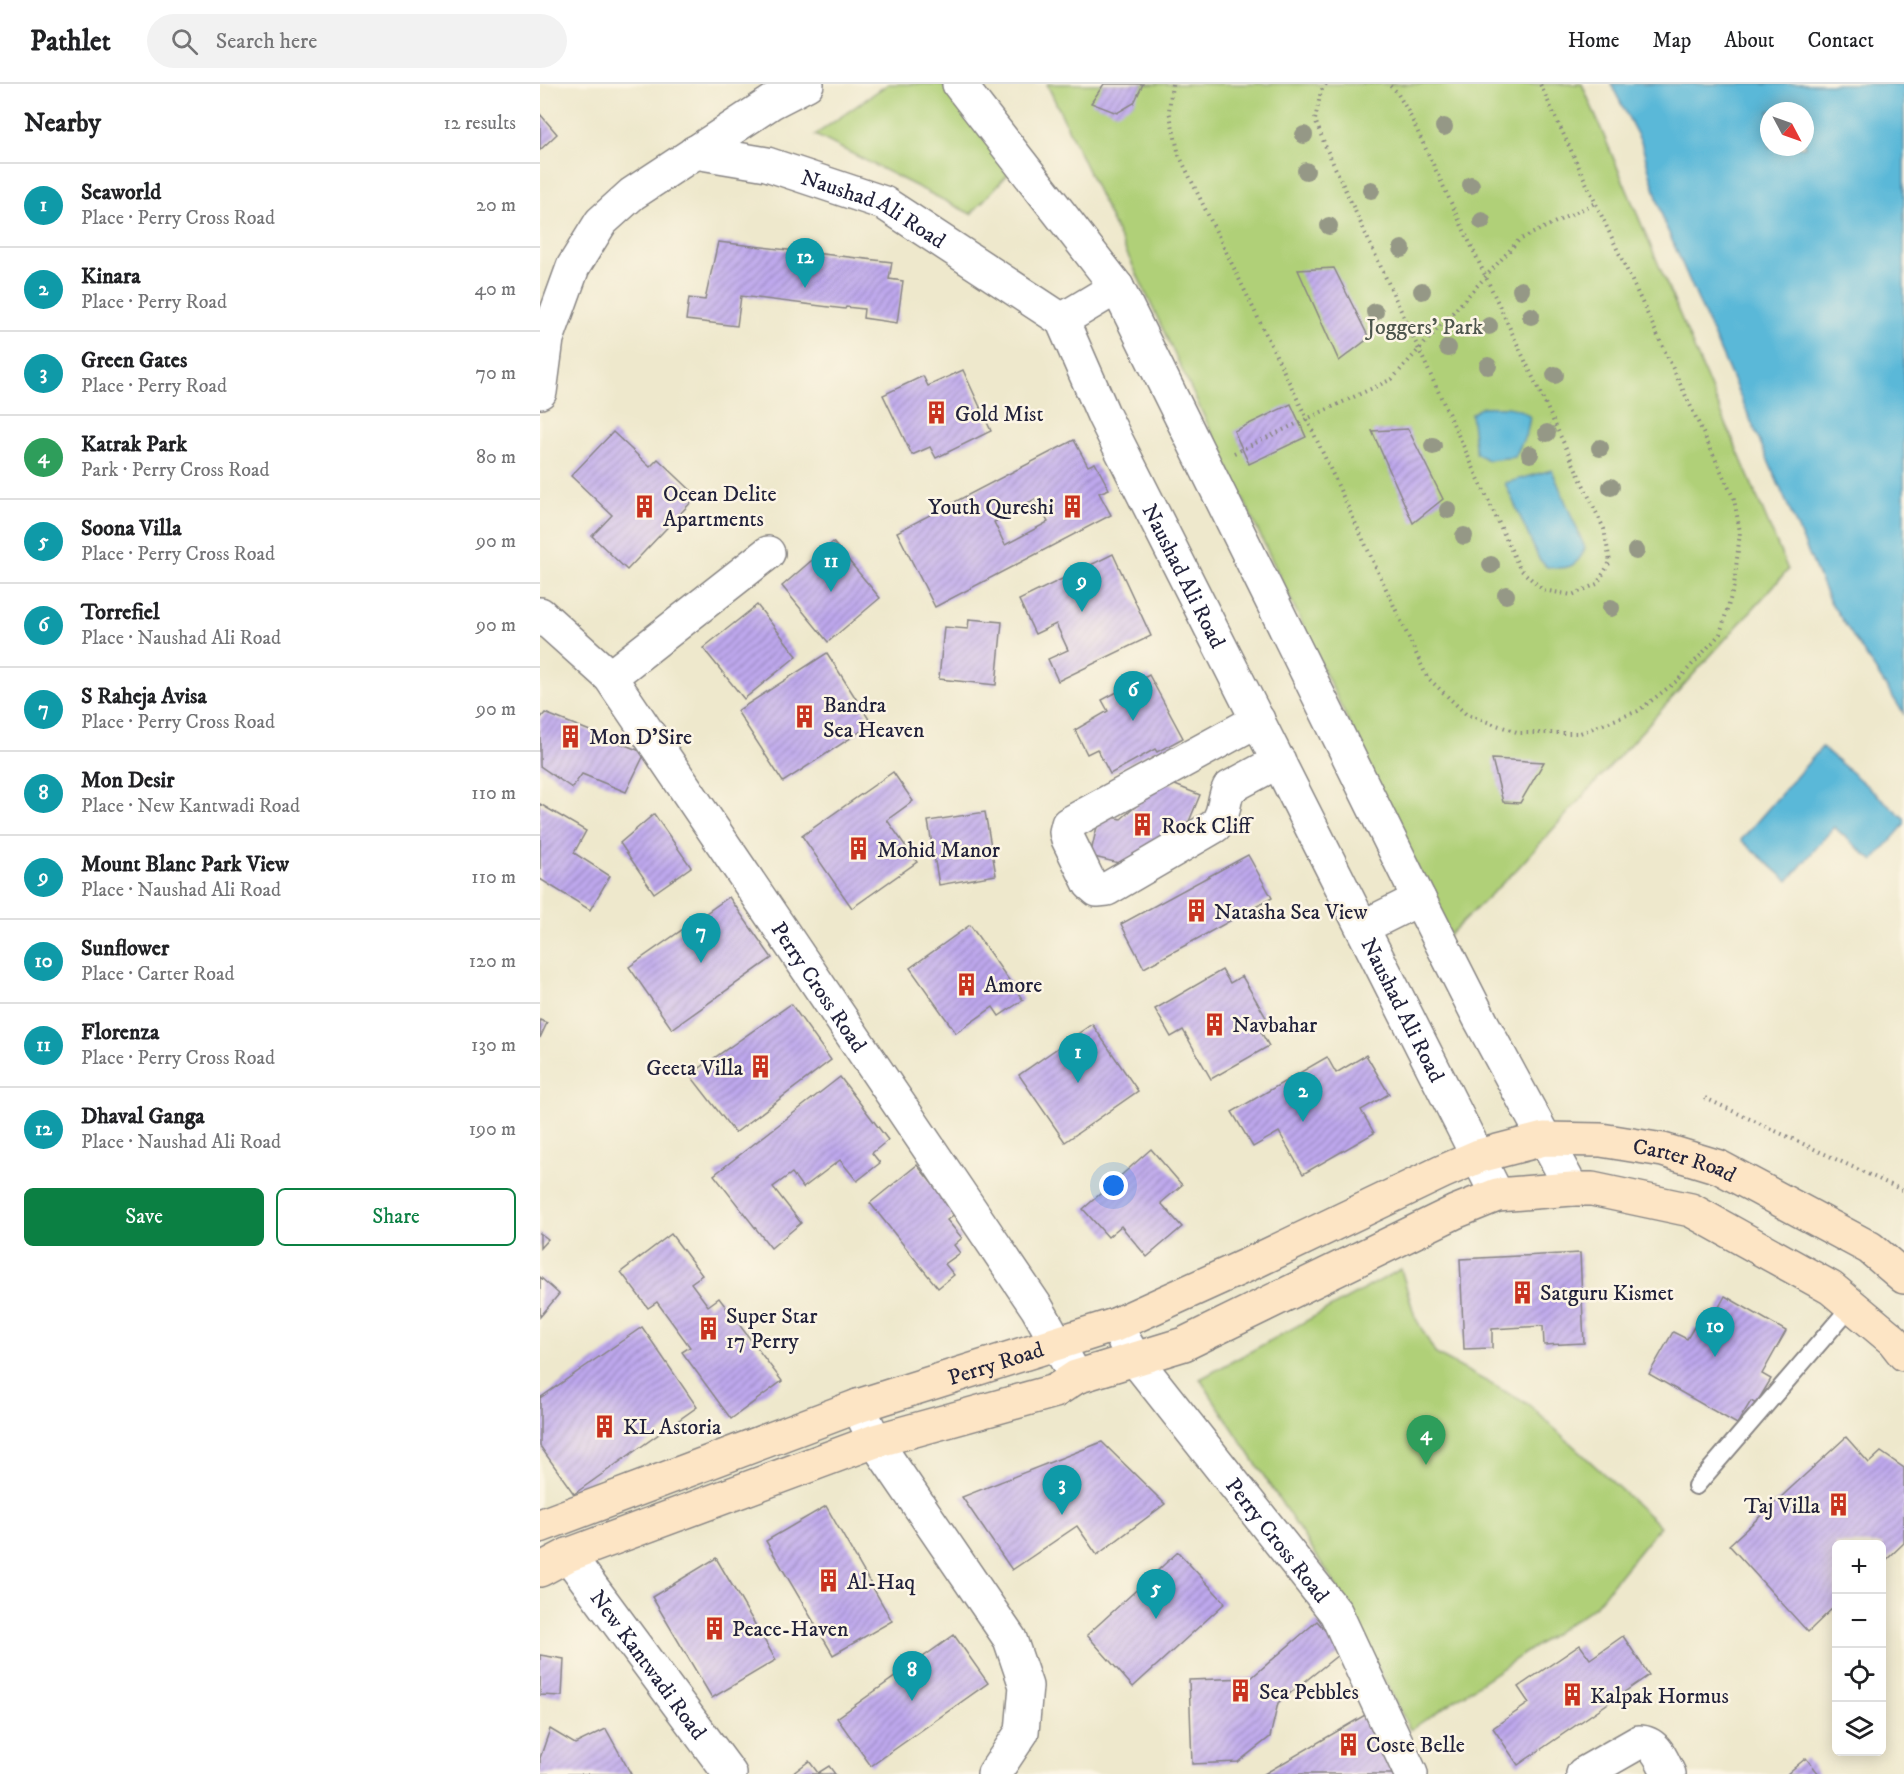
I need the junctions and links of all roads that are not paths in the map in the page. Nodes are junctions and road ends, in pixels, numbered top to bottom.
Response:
1 (807, 84) edge
2 (959, 84) edge
3 (695, 152) junction
4 (1117, 287) junction
5 (1062, 320) junction
6 (544, 336) edge
7 (540, 392) edge
8 (768, 553) dead end
9 (540, 614) edge
10 (610, 677) junction
11 (1258, 720) junction
12 (1279, 761) junction
13 (1419, 898) junction
14 (1363, 927) junction
15 (1544, 1139) junction
16 (1479, 1156) junction
17 (1442, 1172) joint
18 (1572, 1189) junction
19 (1497, 1195) junction
20 (1455, 1212) joint
21 (1904, 1277) edge
22 (1852, 1305) junction
23 (1114, 1325) junction
24 (1057, 1344) junction
25 (1904, 1353) edge
26 (1135, 1359) junction
27 (1076, 1377) junction
28 (858, 1406) junction
29 (875, 1441) junction
30 (1696, 1485) dead end
31 (542, 1520) edge
32 (554, 1562) edge
33 (996, 1773) edge
34 (730, 1774) edge
35 (1411, 1774) edge
36 (1583, 1774) edge
37 (1668, 1774) edge

1 - 3 street
2 - 4 street
3 - 5 street, Naushad Ali Road
3 - 6 street
4 - 5 street
4 - 13 street
5 - 11 street, Naushad Ali Road
6 - 7 street
8 - 10 street
9 - 10 street, Perry Cross Road
10 - 24 street, Perry Cross Road
11 - 12 street, Naushad Ali Road
11 - 12 street
12 - 14 street, Naushad Ali Road
13 - 14 street
13 - 15 street
14 - 16 street, Naushad Ali Road
15 - 16 main road, Carter Road
15 - 18 street
15 - 21 main road, Carter Road
16 - 17 main road, Carter Road
16 - 19 street, Naushad Ali Road
17 - 23 main road, Perry Road
18 - 19 main road, Carter Road
18 - 22 main road, Carter Road
19 - 20 main road, Carter Road
20 - 26 main road, Perry Road
22 - 25 main road, Carter Road
22 - 30 lane
23 - 24 main road, Perry Road
23 - 26 street, Perry Cross Road
24 - 27 street, Perry Cross Road
24 - 28 main road, Perry Road
26 - 27 main road, Perry Road
26 - 35 street, Perry Cross Road
27 - 29 main road, Perry Road
28 - 29 street
28 - 31 main road, Perry Road
29 - 32 main road, Perry Road
29 - 33 street
31 - 32 main road
32 - 34 street, New Kantwadi Road
36 - 37 street

